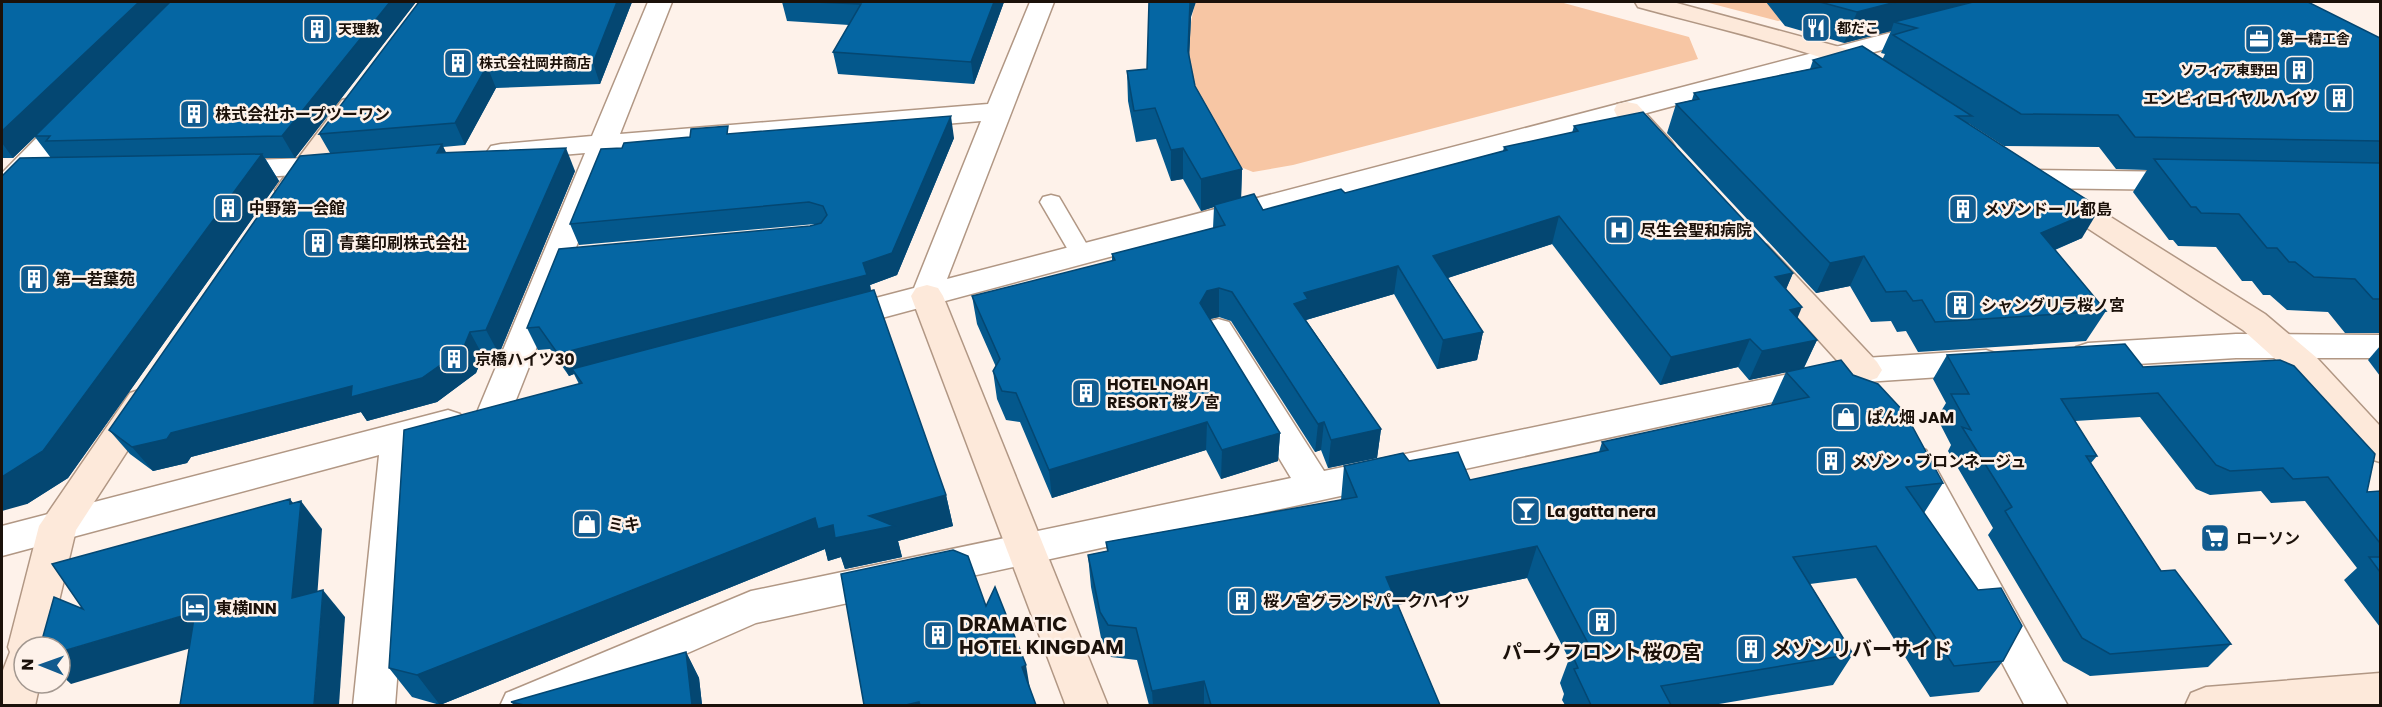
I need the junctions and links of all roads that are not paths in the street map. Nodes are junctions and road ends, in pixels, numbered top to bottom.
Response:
1 (660, 2) edge
2 (1042, 2) edge
3 (1647, 2) edge
4 (1959, 22) edge
5 (1838, 54) junction
6 (366, 85) edge
7 (1895, 91) edge
8 (90, 99) edge
9 (1627, 110) junction
10 (998, 111) junction
11 (603, 144) junction
12 (471, 155) edge
13 (364, 164) edge
14 (1679, 167) edge
15 (304, 169) junction
16 (201, 171) edge
17 (50, 174) edge
18 (6, 180) edge
19 (2214, 182) edge
20 (1051, 202) dead end
21 (270, 217) edge
22 (1735, 228) edge
23 (1082, 255) junction
24 (591, 257) edge
25 (556, 260) junction
26 (927, 296) junction
27 (808, 327) edge
28 (1218, 330) edge
29 (2284, 345) junction
30 (2380, 347) edge
31 (2056, 357) edge
32 (2020, 360) edge
33 (156, 382) edge
34 (1881, 400) junction
35 (530, 401) edge
36 (495, 410) junction
37 (398, 436) junction
38 (2380, 449) edge
39 (1315, 487) junction
40 (58, 526) junction
41 (2, 541) edge
42 (1024, 549) junction
43 (31, 635) edge
44 (2380, 690) edge
45 (374, 705) edge
46 (521, 705) edge
47 (1088, 705) edge
48 (2047, 705) edge
49 (2206, 705) edge

1 - 11 street
2 - 10 street
3 - 5 street
4 - 5 street
5 - 7 street
5 - 9 street
6 - 15 street
8 - 18 street
9 - 14 street
9 - 23 street
10 - 11 street
10 - 26 street
11 - 12 street
11 - 25 street
13 - 15 street
15 - 16 street
15 - 21 street
17 - 18 street
19 - 29 street
20 - 23 lane
22 - 34 street
23 - 26 street
24 - 25 street
25 - 36 street
26 - 27 street
26 - 42 street
28 - 39 street
29 - 30 street
29 - 31 street
29 - 38 street
32 - 34 street
33 - 40 street
34 - 39 street
34 - 48 street
35 - 36 street
36 - 37 street
37 - 40 street
37 - 45 street
39 - 42 street
40 - 41 street
40 - 43 street
42 - 46 street
42 - 47 street
44 - 49 street

